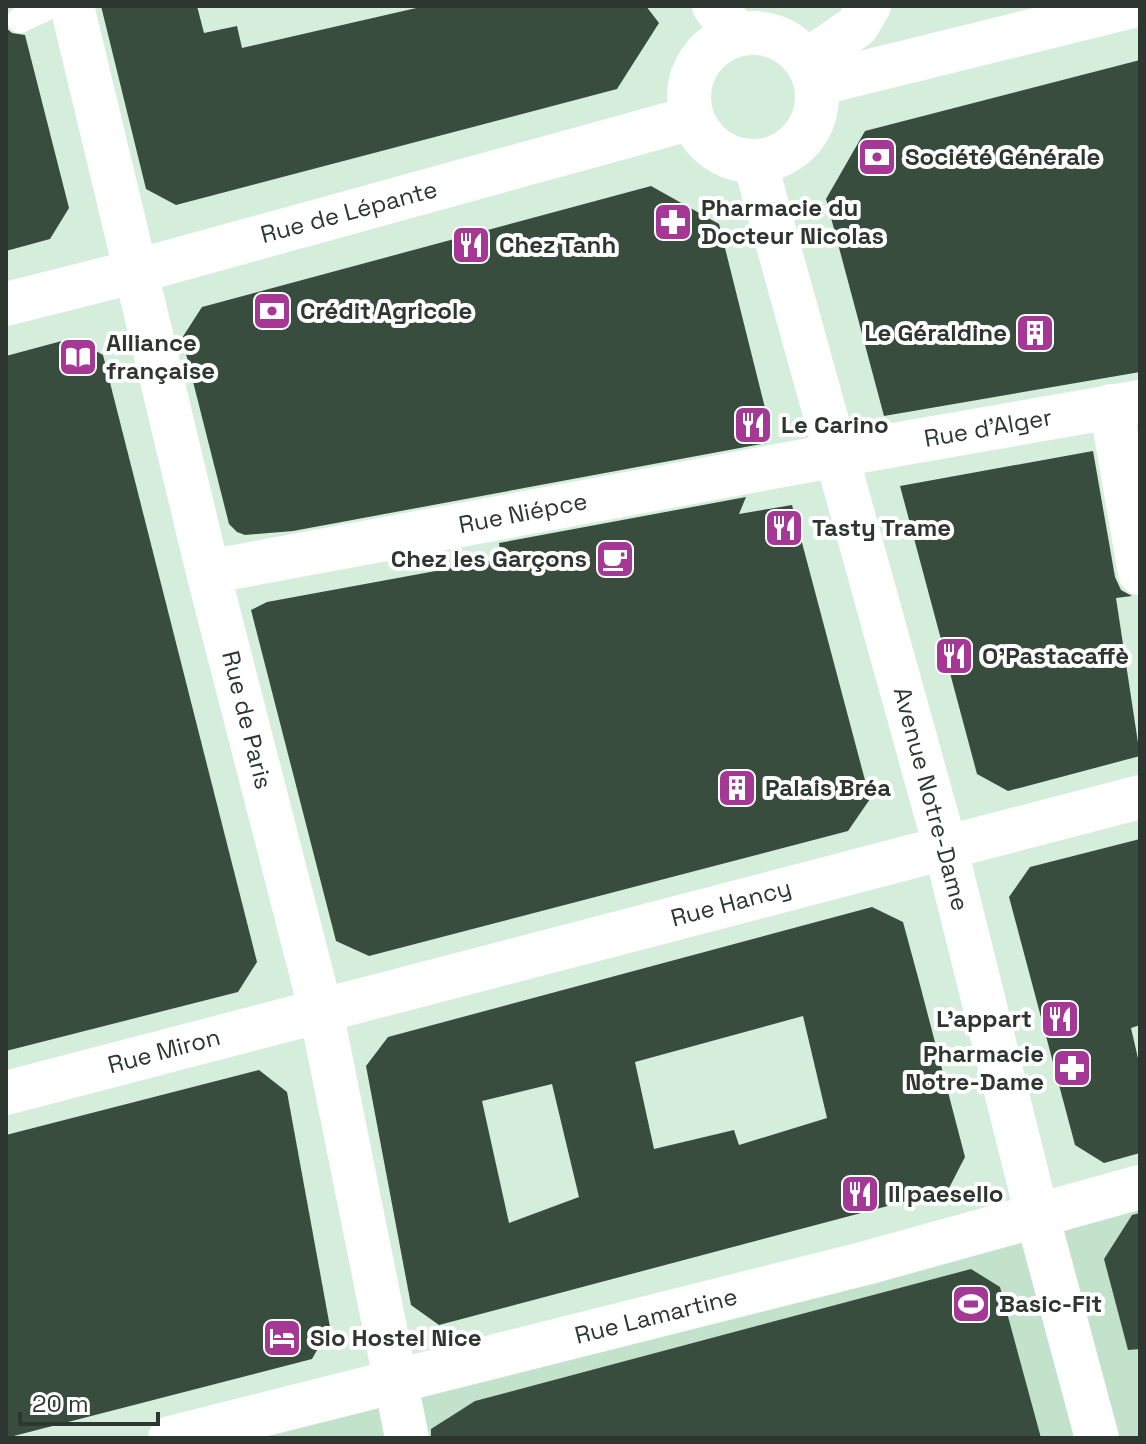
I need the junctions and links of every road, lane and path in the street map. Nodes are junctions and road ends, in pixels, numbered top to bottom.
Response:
1 (50, 6) edge
2 (72, 6) edge
3 (869, 6) edge
4 (1133, 6) edge
5 (20, 20) dead end
6 (726, 20) edge
7 (812, 73) junction
8 (692, 118) junction
9 (755, 162) junction
10 (137, 271) junction
11 (6, 304) edge
12 (1126, 404) edge
13 (837, 455) junction
14 (208, 572) junction
15 (1140, 573) edge
16 (1140, 797) edge
17 (945, 846) junction
18 (321, 1011) junction
19 (6, 1093) edge
20 (1140, 1187) edge
21 (1037, 1215) junction
22 (397, 1382) junction
23 (170, 1438) edge
24 (407, 1438) edge
25 (1097, 1438) edge

1 - 5 lane
2 - 10 street, Rue de Paris
3 - 7 street
4 - 7 street
6 - 7 street
6 - 8 street
7 - 9 street
8 - 9 street
8 - 10 street, Rue de Lépante
9 - 13 street, Avenue Notre-Dame
10 - 11 street, Rue de Lépante
10 - 14 street, Rue de Paris
12 - 13 street, Rue d'Alger
12 - 15 street
13 - 14 street, Rue Niépce
13 - 17 street, Avenue Notre-Dame
14 - 18 street, Rue de Paris
16 - 17 street, Rue Hancy
17 - 18 street, Rue Hancy
17 - 21 street, Avenue Notre-Dame
18 - 19 street, Rue Miron
18 - 22 street, Rue de Paris
20 - 21 street, Rue Lamartine
21 - 22 street, Rue Lamartine
21 - 25 street, Avenue Notre-Dame
22 - 23 street, Rue Lamartine
22 - 24 street, Rue de Paris

